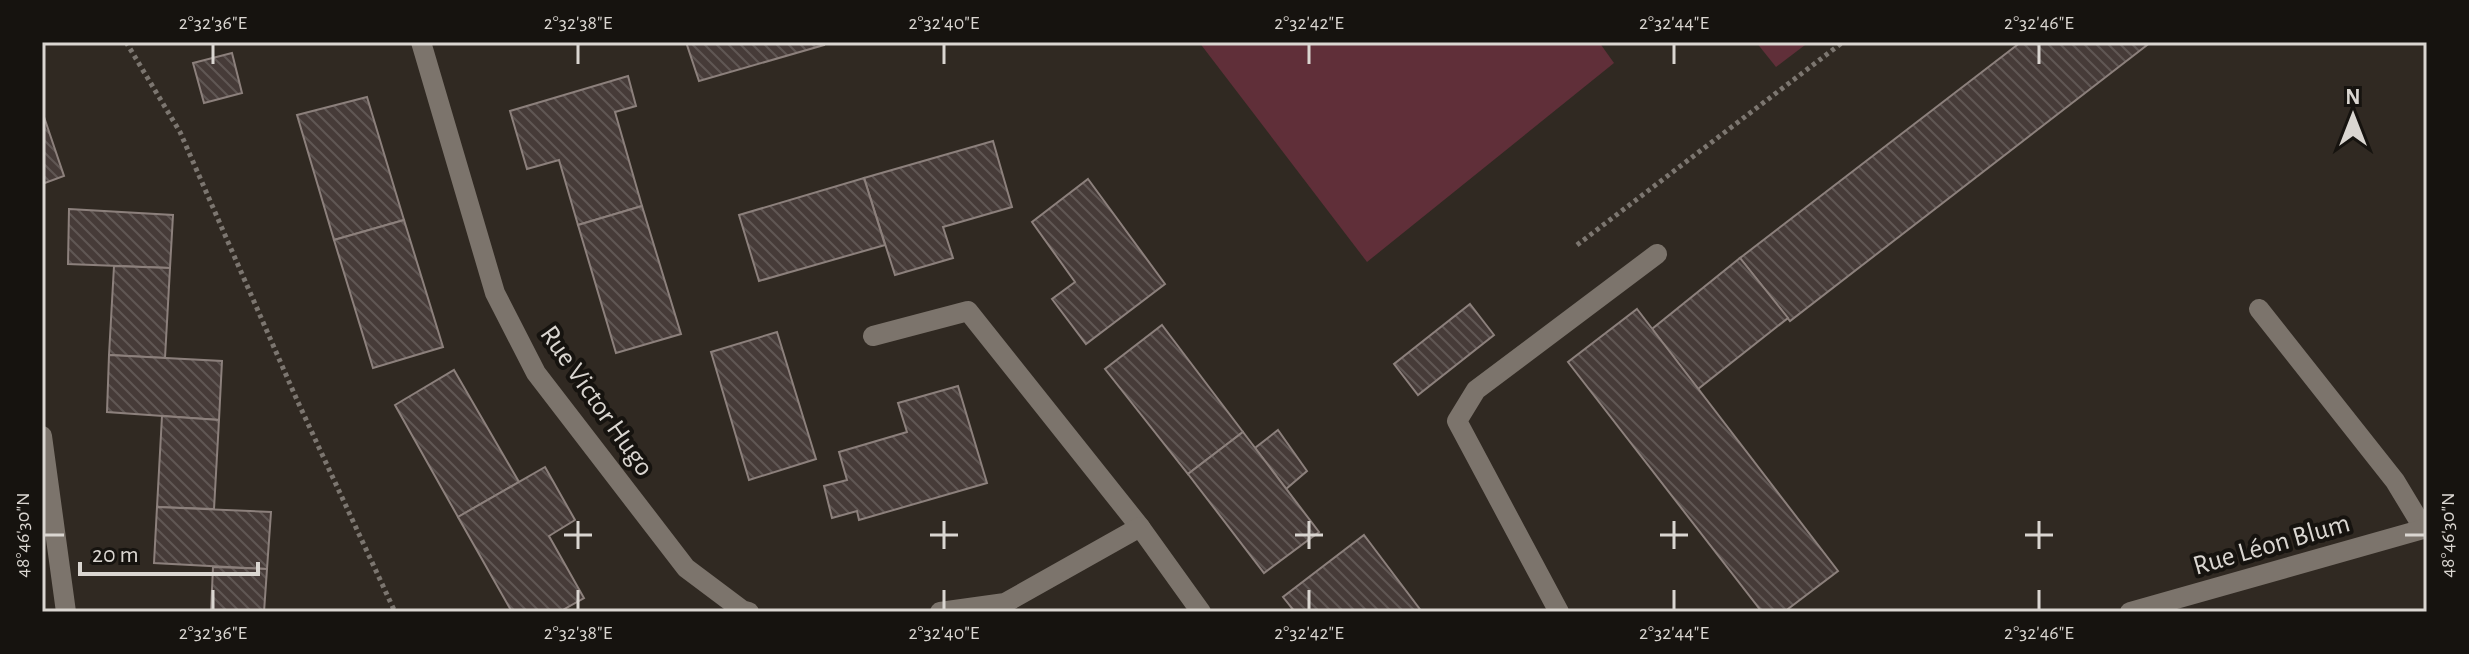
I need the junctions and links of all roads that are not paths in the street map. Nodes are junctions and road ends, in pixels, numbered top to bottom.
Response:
1 (421, 42) edge
2 (1657, 254) dead end
3 (2259, 309) dead end
4 (873, 336) dead end
5 (42, 436) edge
6 (1140, 527) junction
7 (2426, 529) edge
8 (66, 612) edge
9 (749, 612) edge
10 (940, 612) edge
11 (1201, 612) edge
12 (1559, 612) edge
13 (2130, 612) edge

1 - 9 street, Rue Victor Hugo
2 - 12 street
3 - 7 street
4 - 6 street
5 - 8 street
6 - 10 street
6 - 11 street
7 - 13 street, Rue Léon Blum

